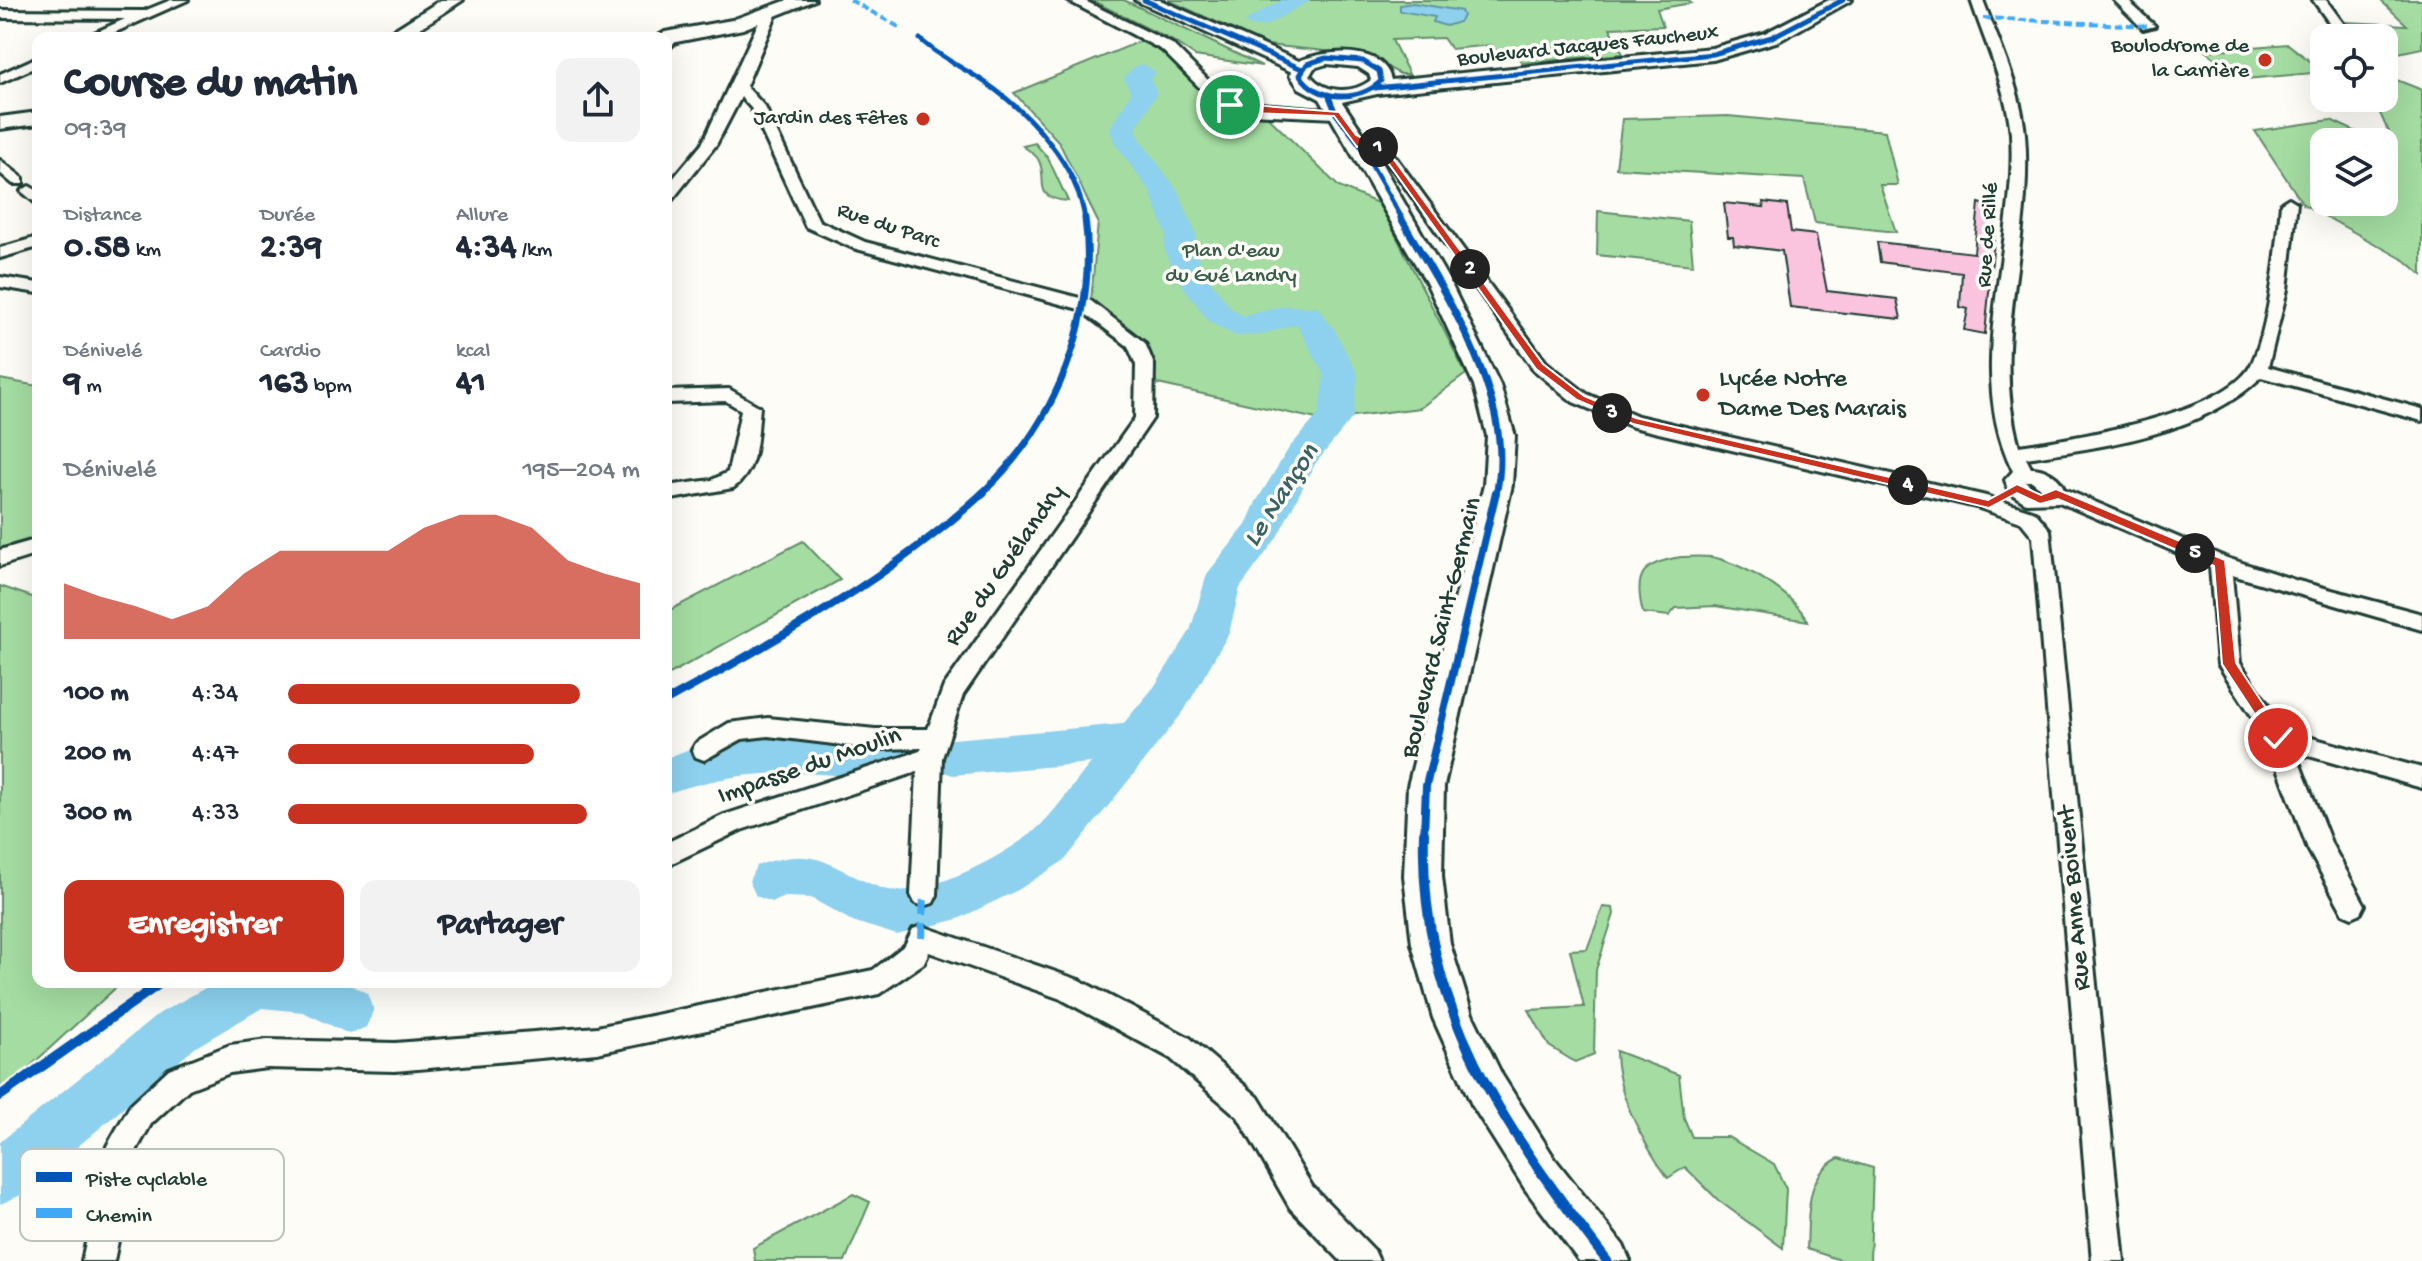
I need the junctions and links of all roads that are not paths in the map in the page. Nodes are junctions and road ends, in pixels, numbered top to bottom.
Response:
1 (182, 0) edge
2 (454, 0) edge
3 (806, 0) edge
4 (1073, 0) edge
5 (1144, 0) edge
6 (1843, 0) edge
7 (1977, 0) edge
8 (2120, 0) edge
9 (2319, 0) edge
10 (0, 14) edge
11 (143, 15) junction
12 (769, 15) junction
13 (2337, 24) edge
14 (2148, 26) dead end
15 (104, 32) edge
16 (401, 32) edge
17 (672, 40) edge
18 (32, 64) edge
19 (1309, 65) junction
20 (0, 79) edge
21 (1378, 82) junction
22 (739, 86) junction
23 (1352, 95) junction
24 (1328, 100) junction
25 (1273, 110) junction
26 (32, 119) edge
27 (0, 123) edge
28 (1359, 141) junction
29 (0, 165) edge
30 (672, 190) edge
31 (28, 191) edge
32 (2289, 203) dead end
33 (32, 244) edge
34 (0, 253) edge
35 (0, 282) edge
36 (32, 287) edge
37 (1085, 305) joint
38 (2257, 370) junction
39 (672, 397) edge
40 (2422, 415) edge
41 (2012, 453) junction
42 (2021, 481) junction
43 (672, 492) edge
44 (1989, 504) junction
45 (2042, 511) junction
46 (32, 548) edge
47 (0, 558) edge
48 (2220, 563) junction
49 (2422, 622) edge
50 (2278, 738) junction
51 (933, 748) junction
52 (704, 750) dead end
53 (2422, 778) edge
54 (672, 852) edge
55 (924, 895) dead end
56 (2352, 905) dead end
57 (121, 1149) edge
58 (102, 1241) edge
59 (98, 1261) edge
60 (1363, 1261) edge
61 (1607, 1261) edge
62 (2108, 1261) edge

1 - 11 street
2 - 16 main road
3 - 12 main road
4 - 25 street
5 - 19 main road
6 - 21 main road, Boulevard Jacques Faucheux
7 - 41 street, Rue de Rillé
8 - 14 street
9 - 13 street
10 - 11 street
11 - 15 street
12 - 17 main road
12 - 22 street
18 - 20 street
19 - 21 main road
19 - 24 main road, Boulevard Saint-Germain
21 - 23 main road, Boulevard Jacques Faucheux
22 - 30 street
22 - 37 street, Rue du Parc
23 - 24 main road, Boulevard Jacques Faucheux
23 - 28 main road
24 - 25 street
24 - 25 street
24 - 28 main road, Boulevard Saint-Germain
26 - 27 main road
28 - 44 street
28 - 61 main road, Boulevard Saint-Germain
29 - 31 street
32 - 38 street
33 - 34 street
35 - 36 street
37 - 51 street, Rue du Guélandry
38 - 40 street
38 - 41 street
39 - 43 street
41 - 42 street, Rue de Rillé
42 - 44 street
42 - 45 street
44 - 45 street
45 - 48 street
45 - 62 street, Rue Anne Boivent
46 - 47 street
48 - 49 street
48 - 50 street
50 - 53 street
50 - 56 street
51 - 52 street
51 - 54 street, Impasse du Moulin
51 - 55 street, Rue du Guélandry
57 - 60 street
58 - 59 street

